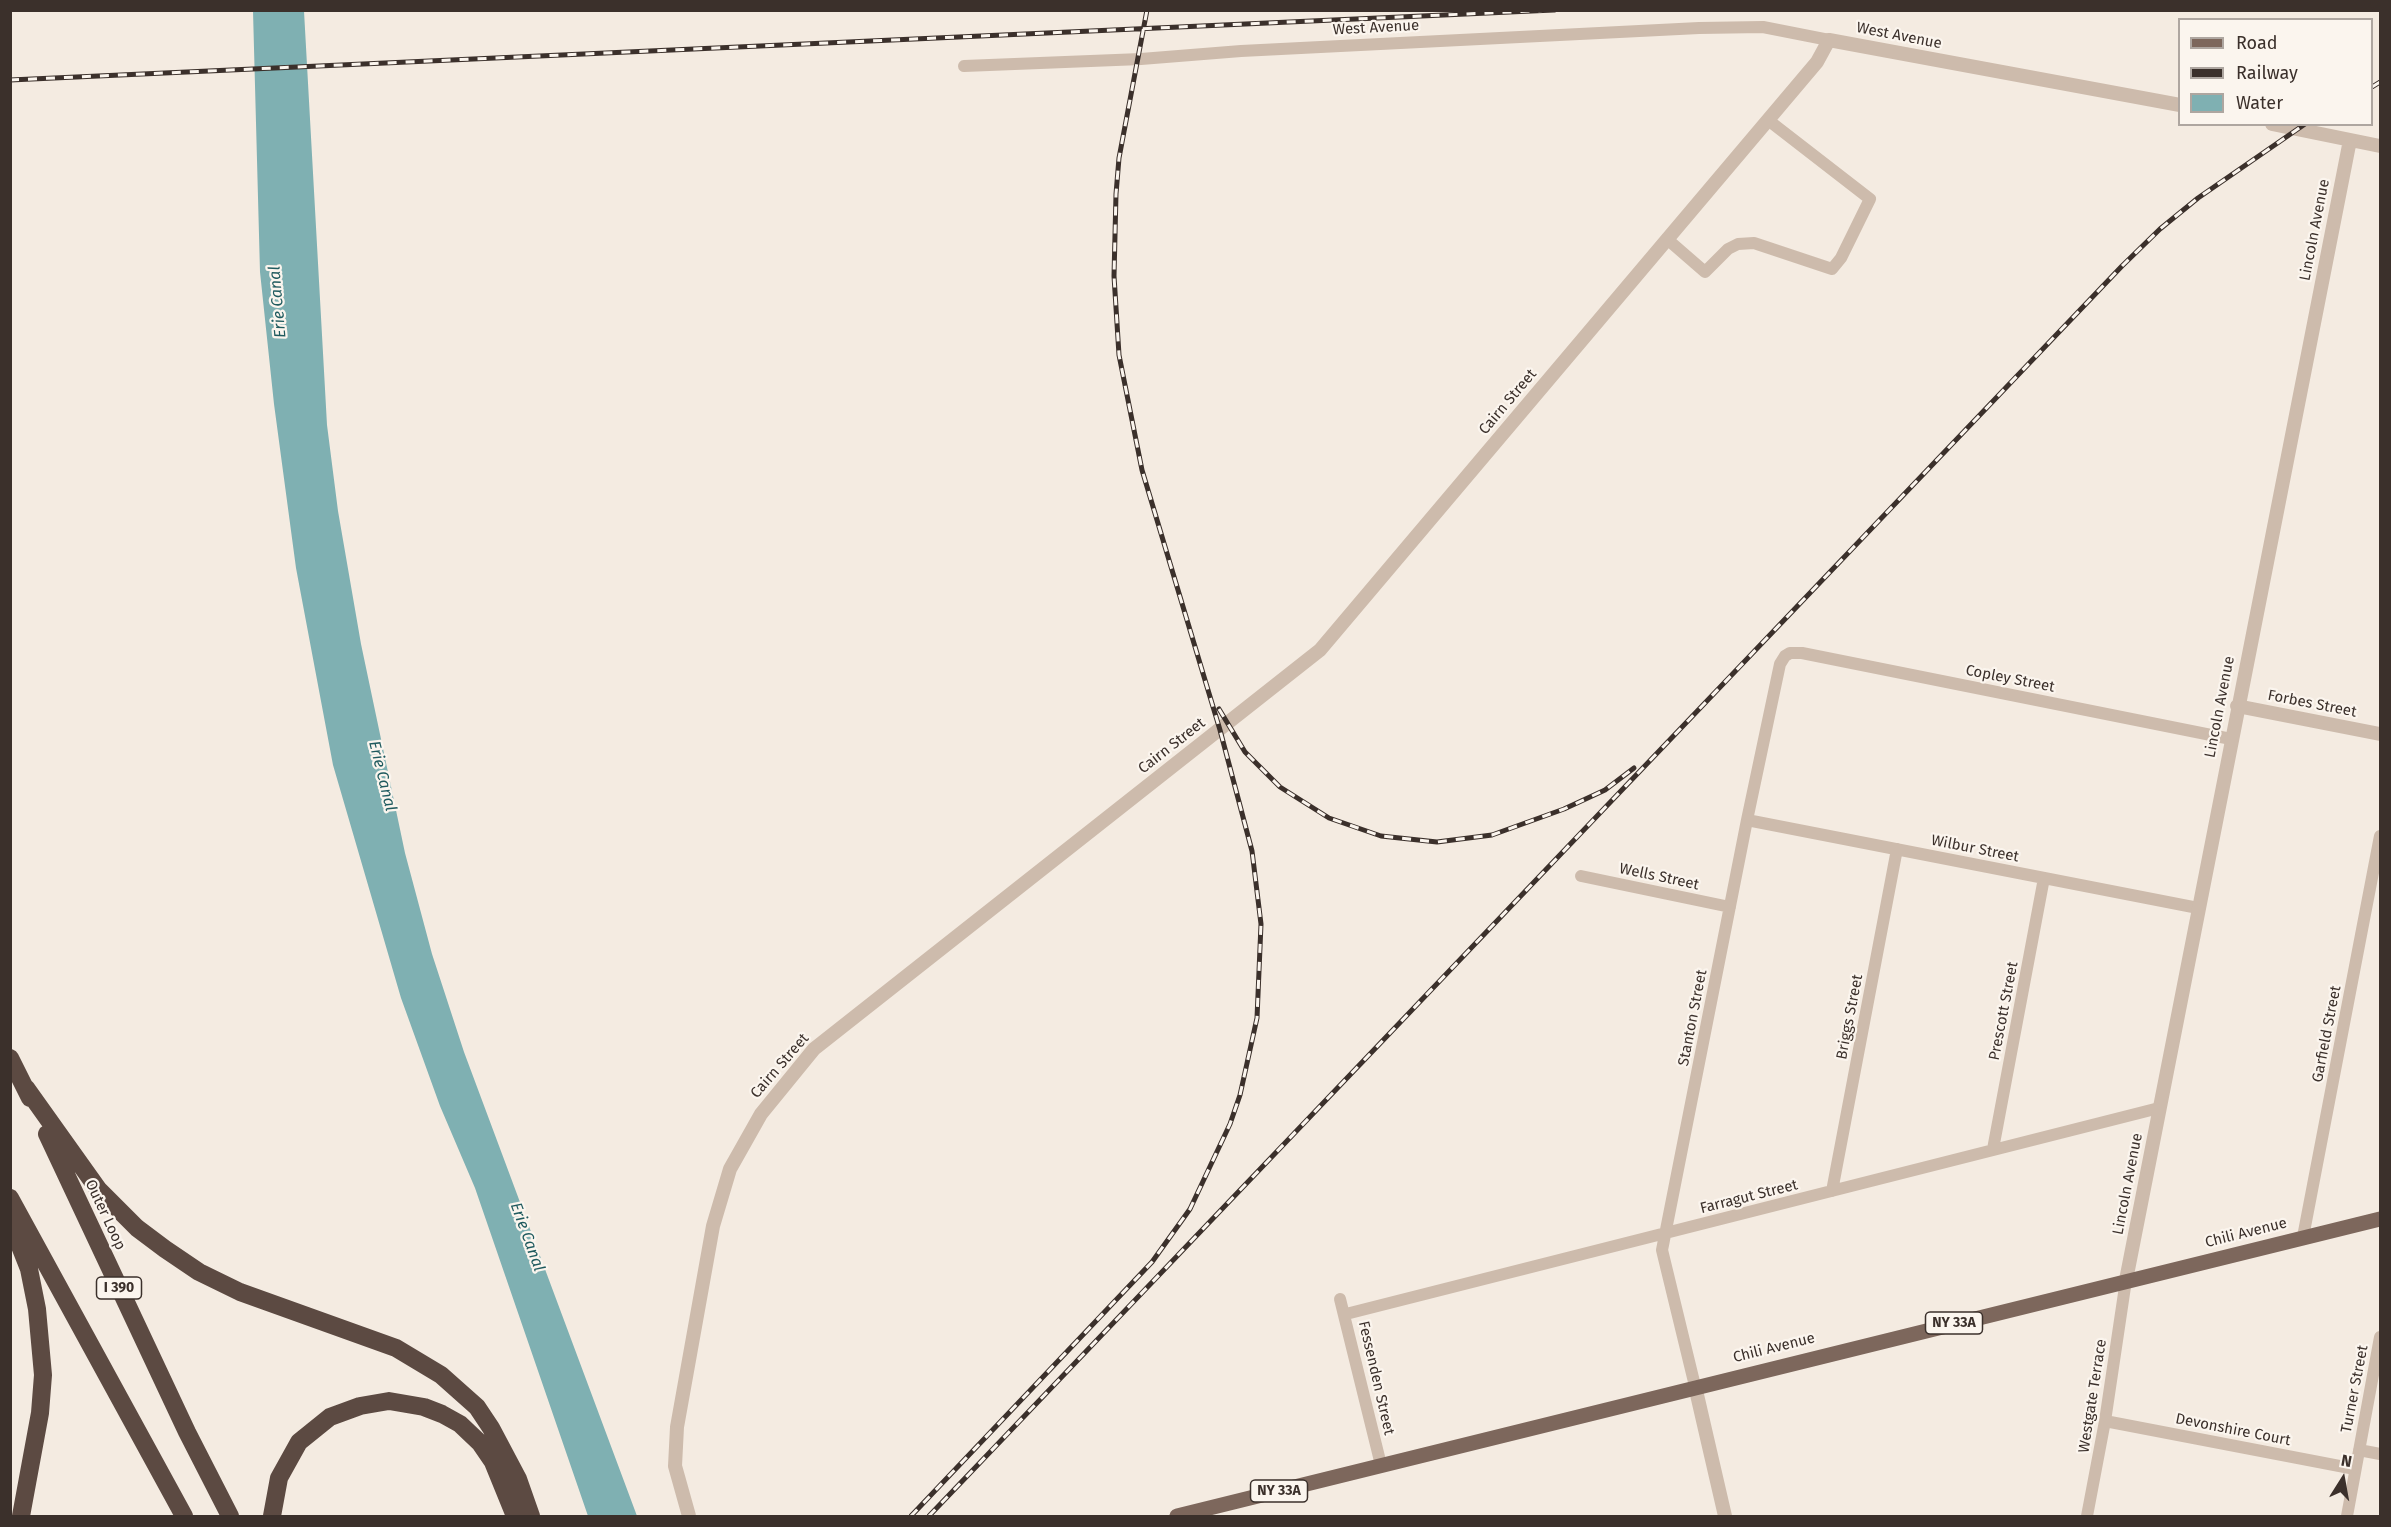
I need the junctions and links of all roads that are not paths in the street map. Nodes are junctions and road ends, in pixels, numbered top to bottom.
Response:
1 (1829, 40) junction
2 (964, 66) dead end
3 (2178, 105) edge
4 (1768, 120) junction
5 (2282, 126) edge
6 (2350, 140) junction
7 (2380, 146) edge
8 (1667, 239) junction
9 (1785, 656) joint
10 (2237, 706) junction
11 (2380, 734) edge
12 (2230, 739) junction
13 (1747, 820) junction
14 (2380, 836) edge
15 (1897, 849) junction
16 (1581, 876) dead end
17 (2044, 878) junction
18 (1730, 907) junction
19 (2198, 908) junction
20 (10, 1058) edge
21 (26, 1088) junction
22 (2159, 1108) junction
23 (1993, 1149) junction
24 (1832, 1191) junction
25 (10, 1197) edge
26 (2380, 1219) edge
27 (10, 1221) edge
28 (1666, 1233) junction
29 (2303, 1238) junction
30 (2126, 1280) junction
31 (1340, 1299) dead end
32 (1346, 1314) junction
33 (2380, 1337) edge
34 (1695, 1386) junction
35 (2105, 1421) junction
36 (2359, 1450) junction
37 (2380, 1454) edge
38 (1381, 1465) junction
39 (2355, 1469) junction
40 (21, 1516) edge
41 (184, 1516) edge
42 (230, 1516) edge
43 (272, 1516) edge
44 (515, 1516) edge
45 (531, 1516) edge
46 (689, 1516) edge
47 (1177, 1516) edge
48 (1725, 1516) edge
49 (2086, 1516) edge
50 (2347, 1516) edge

1 - 2 street, West Avenue
1 - 3 street, West Avenue
1 - 4 street, Cairn Street
4 - 8 street, Cairn Street
4 - 8 street
5 - 6 street
6 - 7 street
6 - 10 street, Lincoln Avenue
8 - 46 street, Cairn Street
9 - 12 street, Copley Street
9 - 13 street, Stanton Street
10 - 11 street, Forbes Street
10 - 12 street, Lincoln Avenue
12 - 19 street, Lincoln Avenue
13 - 15 street, Wilbur Street
13 - 18 street, Stanton Street
14 - 29 street, Garfield Street
15 - 17 street, Wilbur Street
15 - 24 street, Briggs Street
16 - 18 street, Wells Street
17 - 19 street, Wilbur Street
17 - 23 street, Prescott Street
18 - 28 street, Stanton Street
19 - 22 street, Lincoln Avenue
20 - 21 highway, Outer Loop / I 390
21 - 42 highway, Outer Loop / I 390
21 - 45 highway
22 - 23 street, Farragut Street
22 - 30 street, Lincoln Avenue
23 - 24 street, Farragut Street
24 - 28 street, Farragut Street
25 - 41 highway
26 - 29 main road, Chili Avenue / NY 33A
27 - 40 highway
28 - 32 street, Farragut Street
28 - 34 street, Stanton Street
29 - 30 main road, Chili Avenue / NY 33A
30 - 34 main road, Chili Avenue / NY 33A
30 - 35 street, Westgate Terrace
31 - 32 street, Fessenden Street
32 - 38 street, Fessenden Street
33 - 36 street, Turner Street
34 - 38 main road, Chili Avenue / NY 33A
34 - 48 street
35 - 39 street, Devonshire Court
35 - 49 street, Westgate Terrace
36 - 37 street
36 - 39 street, Turner Street
38 - 47 main road, Chili Avenue / NY 33A
39 - 50 street, Turner Street
43 - 44 highway

